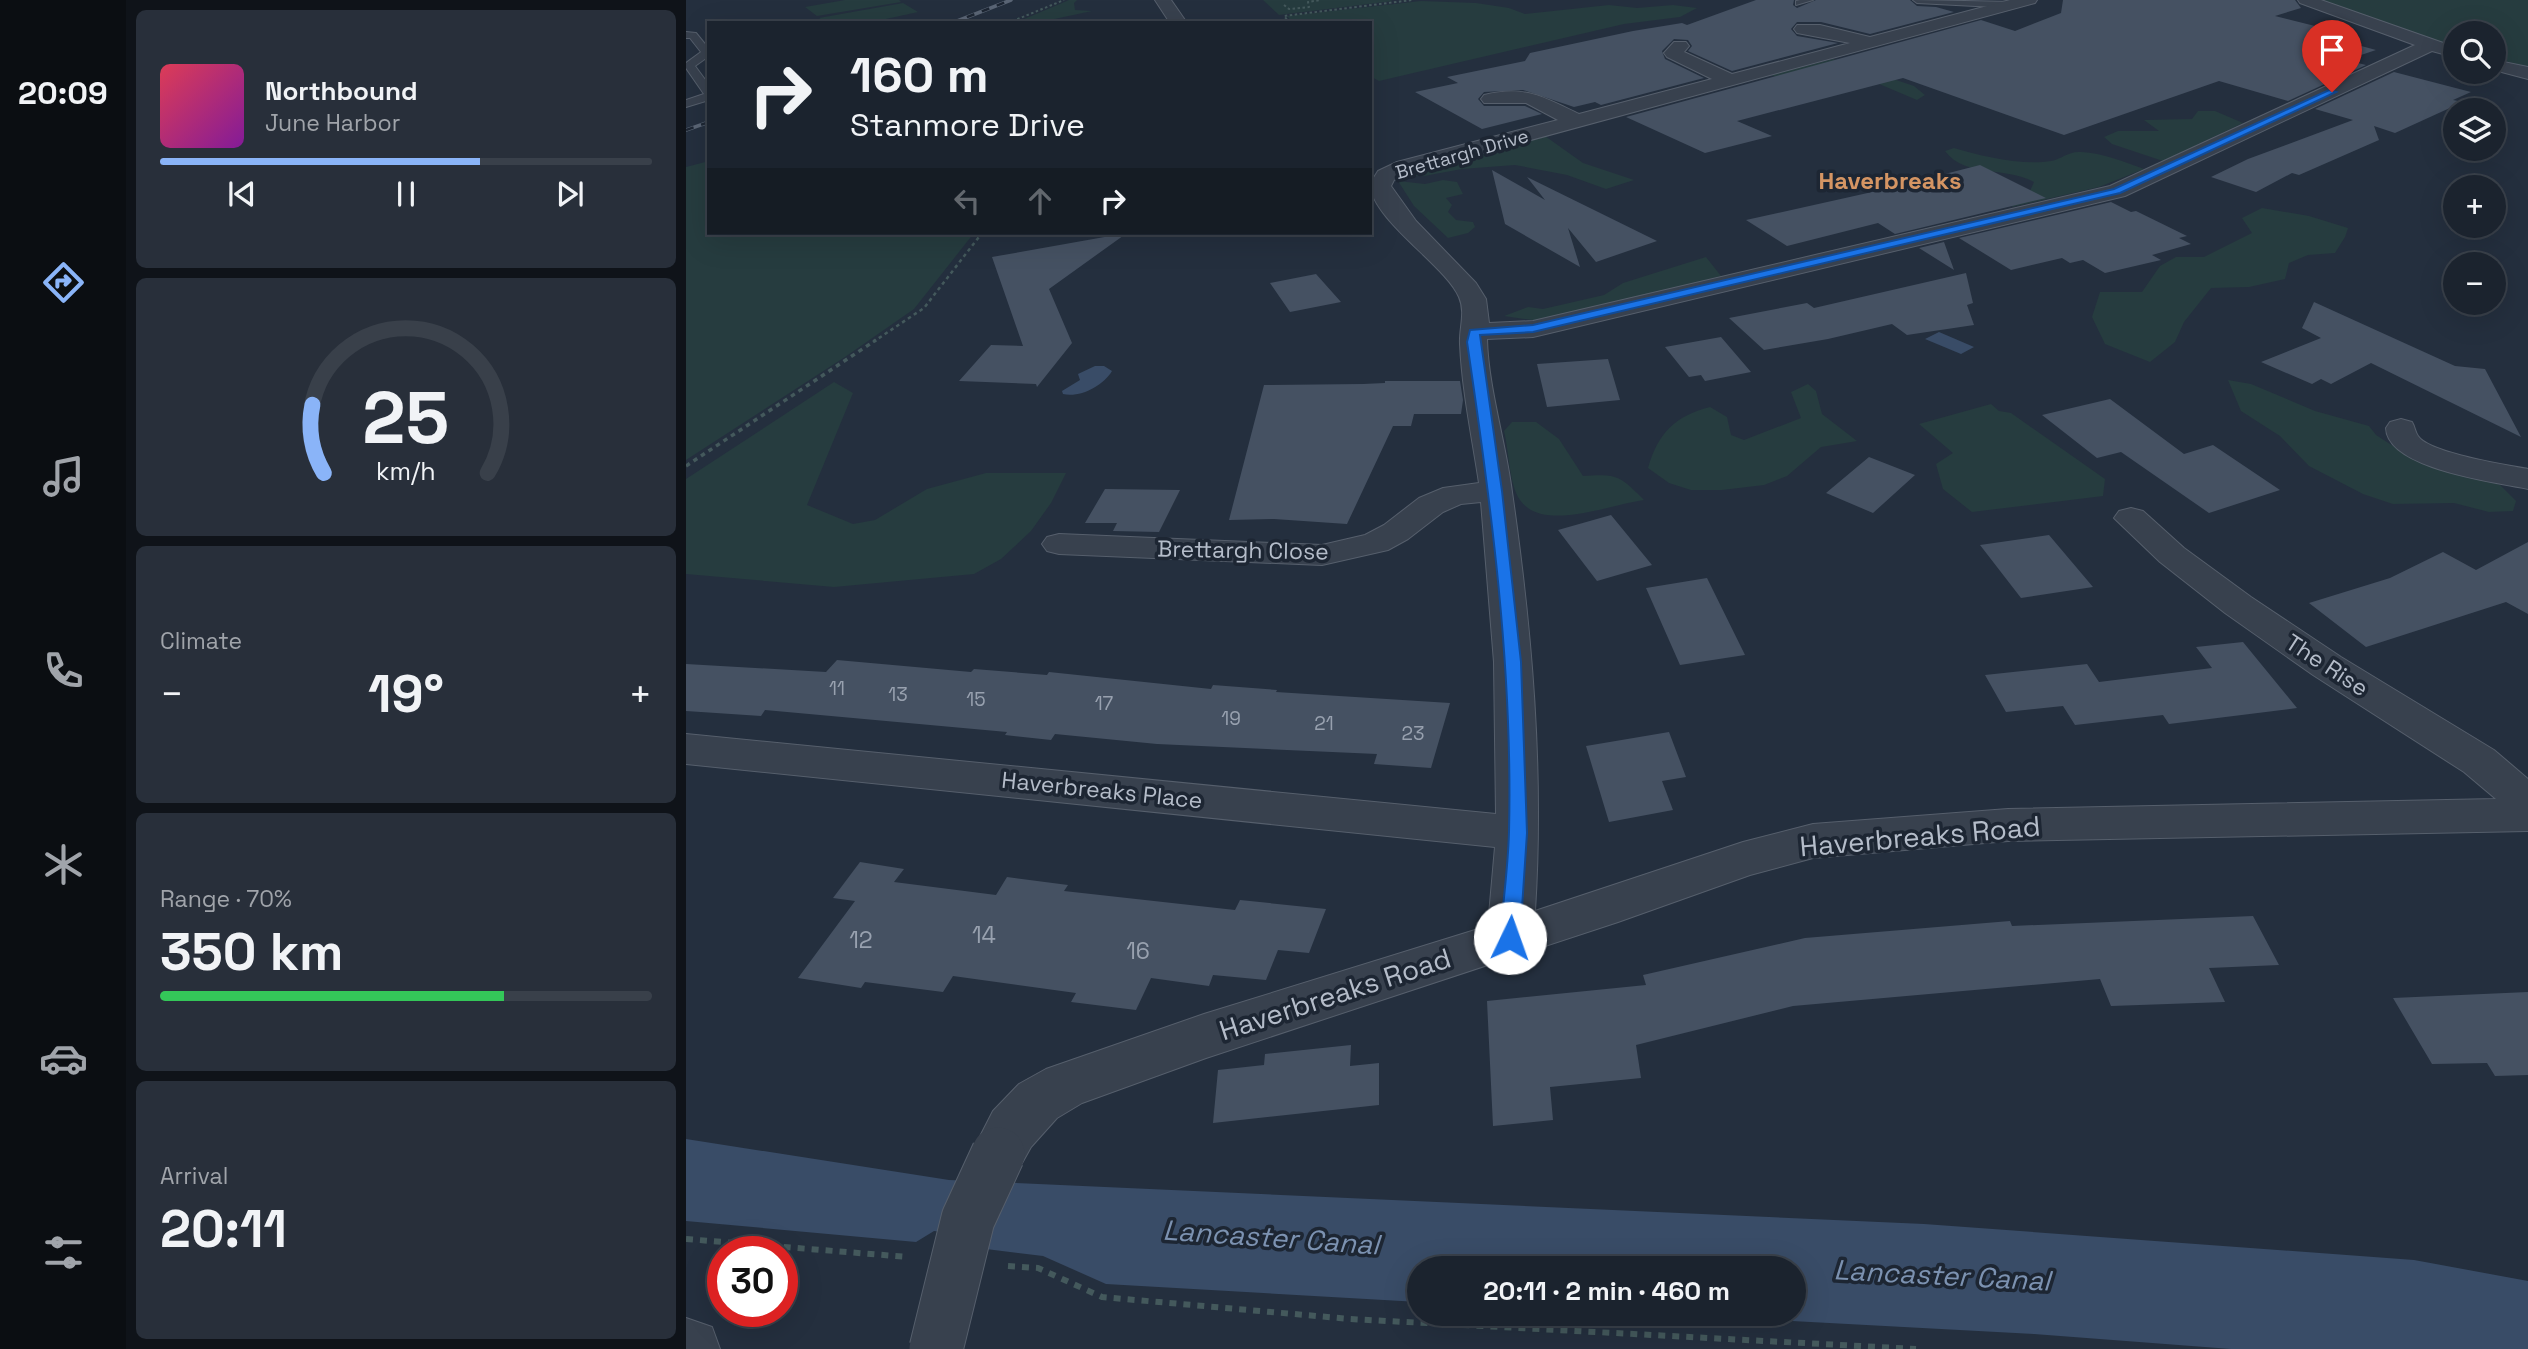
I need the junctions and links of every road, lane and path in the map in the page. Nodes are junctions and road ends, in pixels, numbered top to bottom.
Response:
1 (1064, 0) edge
2 (1163, 0) edge
3 (1321, 0) edge
4 (1412, 0) edge
5 (1809, 0) edge
6 (1917, 0) edge
7 (2306, 0) edge
8 (2022, 2) edge
9 (1798, 3) dead end
10 (1284, 5) dead end
11 (1014, 21) edge
12 (1178, 21) edge
13 (1288, 21) edge
14 (1815, 28) dead end
15 (686, 35) edge
16 (1870, 43) junction
17 (2430, 45) junction
18 (2443, 49) edge
19 (707, 53) edge
20 (707, 53) edge
21 (1653, 59) dead end
22 (2506, 68) edge
23 (2528, 74) edge
24 (1730, 80) junction
25 (707, 92) edge
26 (707, 96) edge
27 (1492, 99) dead end
28 (686, 104) edge
29 (1577, 121) junction
30 (980, 235) edge
31 (1474, 332) junction
32 (2400, 428) dead end
33 (686, 466) edge
34 (2528, 479) edge
35 (1496, 491) junction
36 (2131, 518) dead end
37 (1059, 544) dead end
38 (686, 749) edge
39 (2528, 803) edge
40 (2528, 815) edge
41 (1518, 833) junction
42 (1510, 938) junction
43 (686, 1239) edge
44 (916, 1258) dead end
45 (998, 1265) dead end
46 (936, 1349) edge
47 (1916, 1349) edge

1 - 11 path
2 - 12 street
3 - 10 path
4 - 13 path
5 - 9 lane
6 - 8 lane
7 - 17 street
8 - 16 street, Brettargh Drive
14 - 16 street
15 - 20 lane
16 - 24 street, Brettargh Drive
17 - 18 street
17 - 31 street
19 - 25 lane
21 - 24 street
22 - 23 street
24 - 29 street, Brettargh Drive
26 - 28 lane
27 - 29 street
29 - 31 street, Brettargh Drive
30 - 33 path
31 - 35 street, Brettargh Drive
32 - 34 street
35 - 37 street, Brettargh Close
35 - 41 street, Brettargh Drive
36 - 39 street, The Rise
38 - 41 street, Haverbreaks Place
40 - 42 street, Haverbreaks Road
41 - 42 street, Brettargh Drive
42 - 46 street, Haverbreaks Road, bridge
43 - 44 path
45 - 47 path

